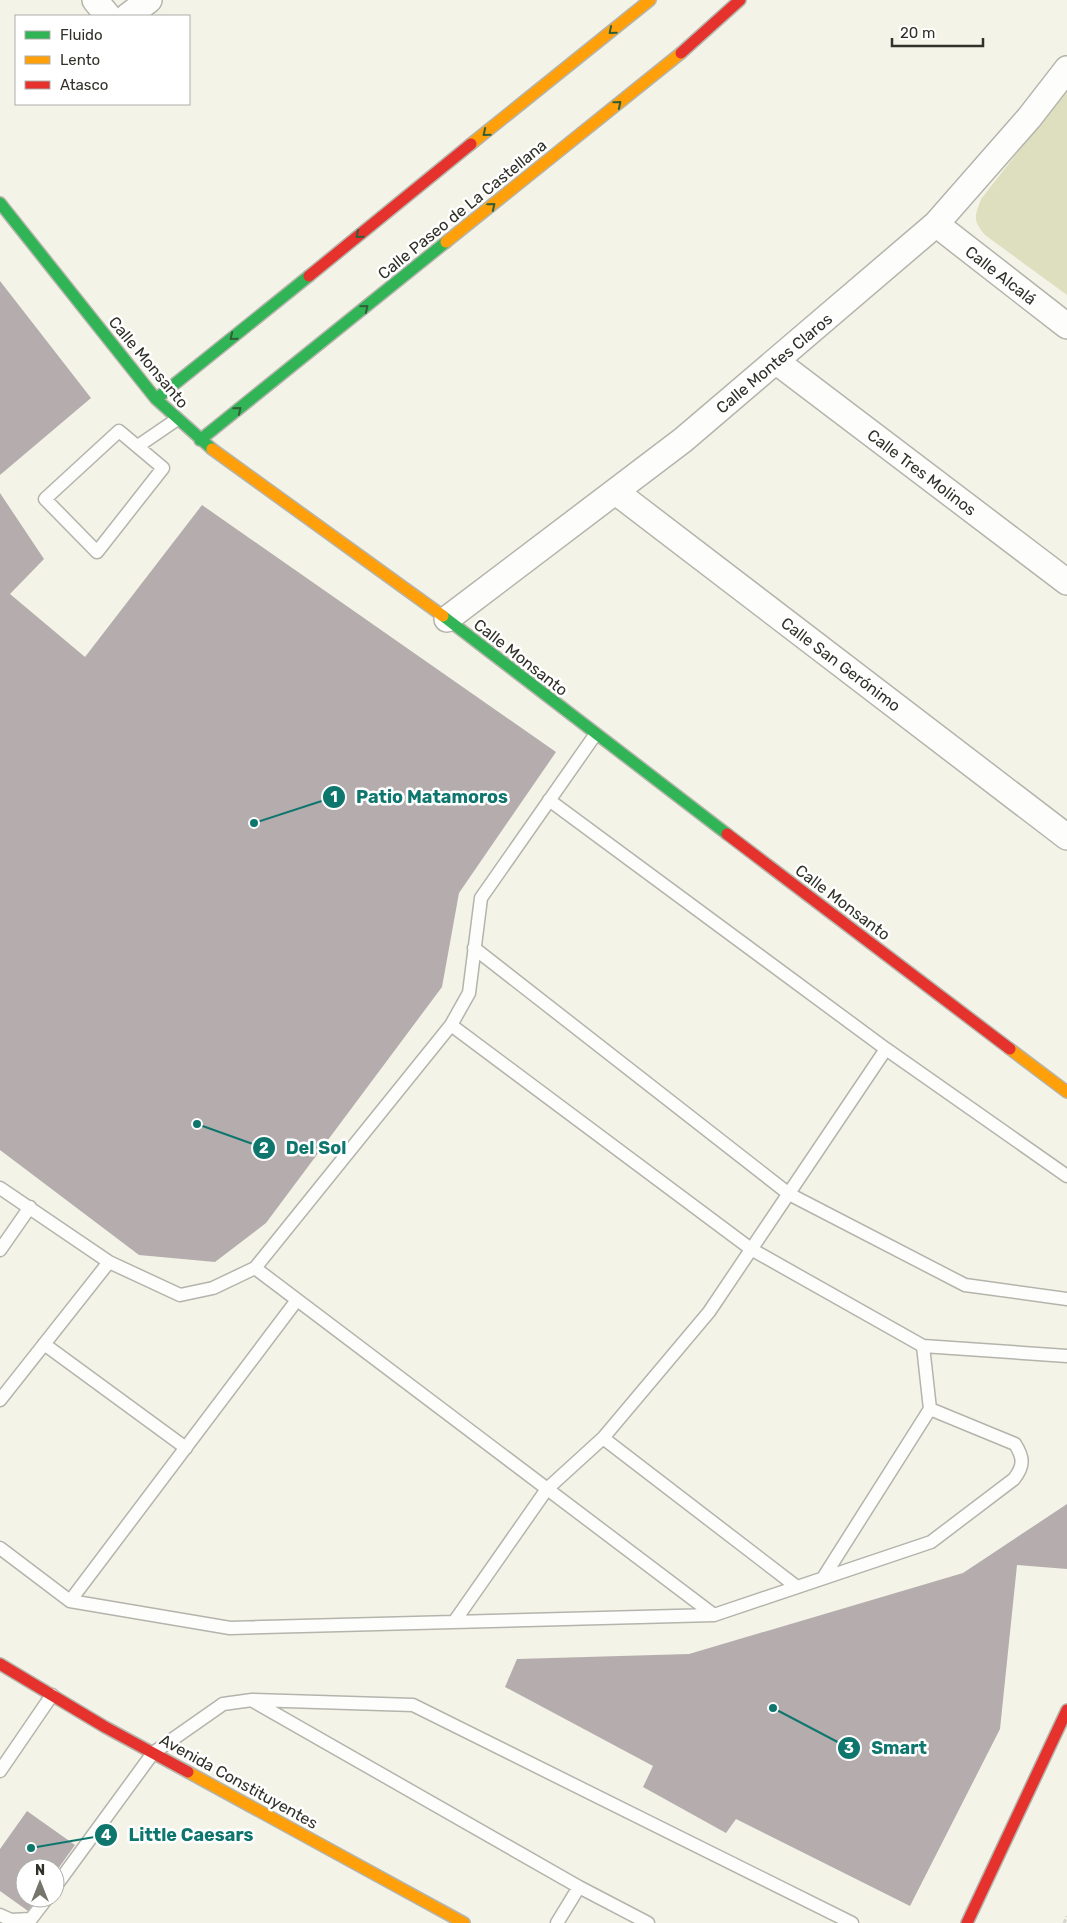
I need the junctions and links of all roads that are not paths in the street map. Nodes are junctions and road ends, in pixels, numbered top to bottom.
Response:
1 (95, 0) edge
2 (149, 0) edge
3 (650, 0) edge
4 (740, 0) edge
5 (107, 15) edge
6 (129, 15) edge
7 (1067, 69) edge
8 (0, 203) edge
9 (936, 224) junction
10 (1067, 326) edge
11 (777, 362) junction
12 (156, 399) junction
13 (176, 420) junction
14 (200, 440) junction
15 (138, 446) junction
16 (616, 492) junction
17 (1067, 582) edge
18 (447, 619) junction
19 (595, 735) junction
20 (549, 800) junction
21 (1067, 837) edge
22 (474, 948) junction
23 (451, 1025) junction
24 (886, 1049) junction
25 (1067, 1092) edge
26 (1067, 1176) edge
27 (0, 1188) edge
28 (789, 1194) junction
29 (30, 1207) junction
30 (751, 1249) junction
31 (0, 1250) edge
32 (109, 1262) junction
33 (255, 1268) junction
34 (1067, 1299) edge
35 (297, 1300) junction
36 (44, 1344) junction
37 (923, 1346) junction
38 (1067, 1356) edge
39 (0, 1400) edge
40 (930, 1409) junction
41 (603, 1438) junction
42 (186, 1448) junction
43 (547, 1489) junction
44 (0, 1548) edge
45 (823, 1578) junction
46 (797, 1587) junction
47 (70, 1601) junction
48 (714, 1615) junction
49 (454, 1622) junction
50 (0, 1664) edge
51 (52, 1695) junction
52 (252, 1700) junction
53 (1067, 1710) edge
54 (153, 1753) junction
55 (0, 1771) edge
56 (65, 1873) edge
57 (579, 1887) junction
58 (39, 1908) edge
59 (0, 1916) edge
60 (464, 1923) edge
61 (557, 1923) edge
62 (648, 1923) edge
63 (852, 1923) edge
64 (966, 1923) edge

1 - 5 street
2 - 6 street
3 -> 12 street
14 -> 4 street, Calle Paseo de La Castellana
7 - 9 street, Calle Montes Claros
8 - 12 street, Calle Monsanto
9 - 10 street, Calle Alcalá
9 - 11 street, Calle Montes Claros
11 - 16 street, Calle Montes Claros
11 - 17 street, Calle Tres Molinos
12 - 13 street, Calle Monsanto
13 - 14 street, Calle Monsanto
13 - 15 lane
14 - 18 street, Calle Monsanto
15 - 15 lane
16 - 18 street, Calle Montes Claros
16 - 21 street, Calle San Gerónimo
18 - 19 street, Calle Monsanto
19 - 20 lane
19 - 25 street, Calle Monsanto
20 - 22 lane
20 - 24 lane
22 - 23 lane
22 - 28 lane
23 - 30 lane
23 - 33 lane
24 - 26 lane
24 - 28 lane
27 - 29 lane
28 - 30 lane
28 - 34 lane
29 - 31 lane
29 - 32 lane
30 - 37 lane
30 - 41 lane
32 - 33 lane
32 - 36 lane
33 - 35 lane
35 - 42 lane
35 - 43 lane
36 - 39 lane
36 - 42 lane
37 - 38 lane
37 - 40 lane
40 - 45 lane
40 - 45 lane
41 - 43 lane
41 - 46 lane
42 - 47 lane
43 - 48 lane
43 - 49 lane
44 - 47 lane
45 - 46 lane
46 - 48 lane
47 - 49 lane
48 - 49 lane
50 - 51 street, Avenida Constituyentes
51 - 54 street, Avenida Constituyentes
51 - 55 lane
52 - 54 lane
52 - 57 lane
52 - 63 lane
53 - 64 street
54 - 56 lane
54 - 60 street, Avenida Constituyentes
57 - 61 lane
57 - 62 lane
58 - 59 lane

